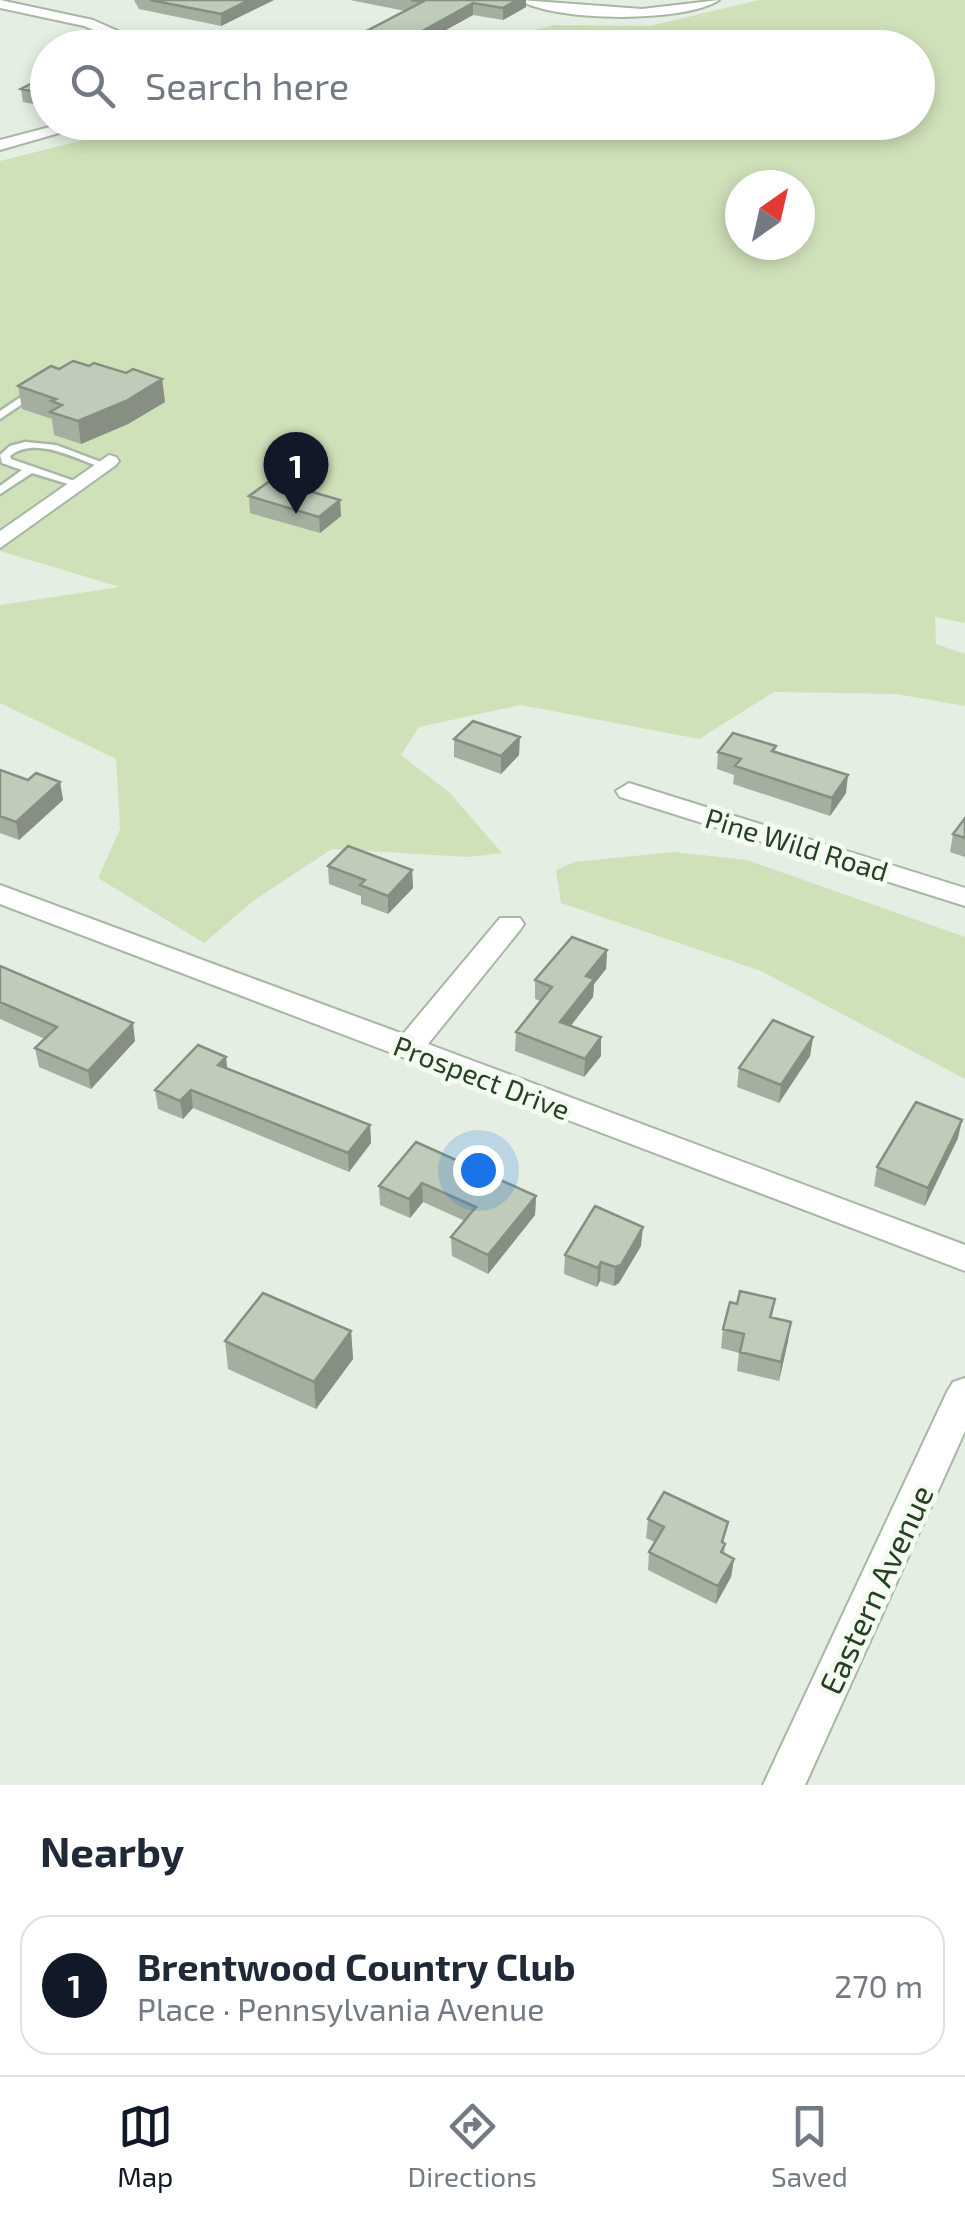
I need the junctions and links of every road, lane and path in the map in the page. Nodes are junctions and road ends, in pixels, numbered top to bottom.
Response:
1 (527, 0) edge
2 (712, 0) edge
3 (0, 4) edge
4 (106, 30) edge
5 (30, 137) edge
6 (0, 144) edge
7 (24, 398) edge
8 (0, 416) edge
9 (106, 463) joint
10 (30, 469) junction
11 (78, 484) junction
12 (0, 490) edge
13 (0, 541) edge
14 (629, 791) dead end
15 (0, 894) edge
16 (965, 897) edge
17 (510, 924) dead end
18 (408, 1048) junction
19 (965, 1258) edge
20 (965, 1392) edge
21 (784, 1785) edge

1 - 2 street
3 - 4 street
5 - 6 street
7 - 8 lane
9 - 10 lane
9 - 11 street
10 - 11 lane
10 - 12 lane
11 - 13 street
14 - 16 street, Pine Wild Road
15 - 18 street, Prospect Drive
17 - 18 street
18 - 19 street, Prospect Drive
20 - 21 street, Eastern Avenue

